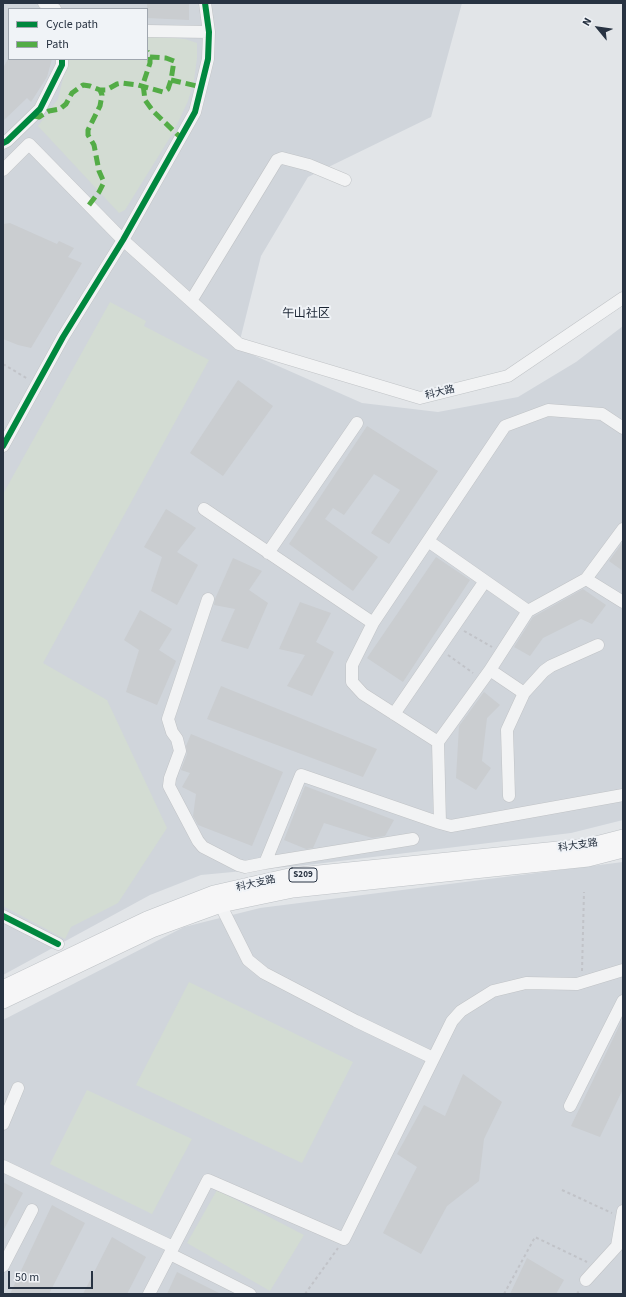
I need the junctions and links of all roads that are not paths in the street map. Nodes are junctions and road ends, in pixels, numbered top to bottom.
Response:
1 (44, 3) edge
2 (205, 3) edge
3 (53, 8) edge
4 (148, 31) edge
5 (209, 32) junction
6 (62, 60) edge
7 (3, 142) edge
8 (3, 170) edge
9 (345, 180) dead end
10 (123, 240) junction
11 (623, 298) edge
12 (191, 301) junction
13 (357, 423) dead end
14 (623, 428) edge
15 (3, 446) edge
16 (204, 510) dead end
17 (623, 529) edge
18 (428, 541) junction
19 (268, 553) junction
20 (586, 579) junction
21 (485, 581) junction
22 (208, 599) dead end
23 (623, 602) edge
24 (528, 611) junction
25 (373, 623) junction
26 (598, 645) dead end
27 (486, 675) junction
28 (524, 692) junction
29 (394, 714) junction
30 (438, 742) junction
31 (623, 795) edge
32 (509, 796) dead end
33 (440, 823) junction
34 (623, 837) edge
35 (413, 839) dead end
36 (623, 850) edge
37 (264, 863) junction
38 (218, 899) junction
39 (3, 916) edge
40 (58, 944) dead end
41 (623, 970) edge
42 (3, 988) edge
43 (3, 1001) edge
44 (623, 1001) edge
45 (433, 1058) junction
46 (18, 1088) dead end
47 (570, 1106) dead end
48 (3, 1124) edge
49 (3, 1166) edge
50 (32, 1210) dead end
51 (622, 1214) edge
52 (172, 1251) junction
53 (3, 1266) edge
54 (586, 1280) dead end
55 (149, 1294) edge
56 (250, 1294) edge

1 - 3 street
2 - 5 street
4 - 5 street
5 - 10 street
6 - 7 street
8 - 10 street
9 - 12 street
10 - 12 street
10 - 15 street
11 - 12 street, 科大路
13 - 19 street
14 - 18 street
16 - 19 street
17 - 20 street
18 - 21 street
18 - 25 street
19 - 25 street
20 - 23 street
20 - 24 street
21 - 24 street
21 - 29 street
22 - 37 street
24 - 27 street
25 - 29 street
26 - 28 street
27 - 28 street
27 - 30 street
28 - 32 street
29 - 30 street
30 - 33 street
31 - 33 street
33 - 37 street
34 - 38 main road, 科大支路 / S209
35 - 37 street
36 - 38 main road, 科大支路 / S209
38 - 42 main road, 科大支路 / S209
38 - 43 main road, 科大支路 / S209
38 - 45 street
39 - 40 street
41 - 45 street
44 - 47 street
45 - 52 street
46 - 48 street
49 - 52 street
50 - 53 street
51 - 54 street
52 - 55 street
52 - 56 street

